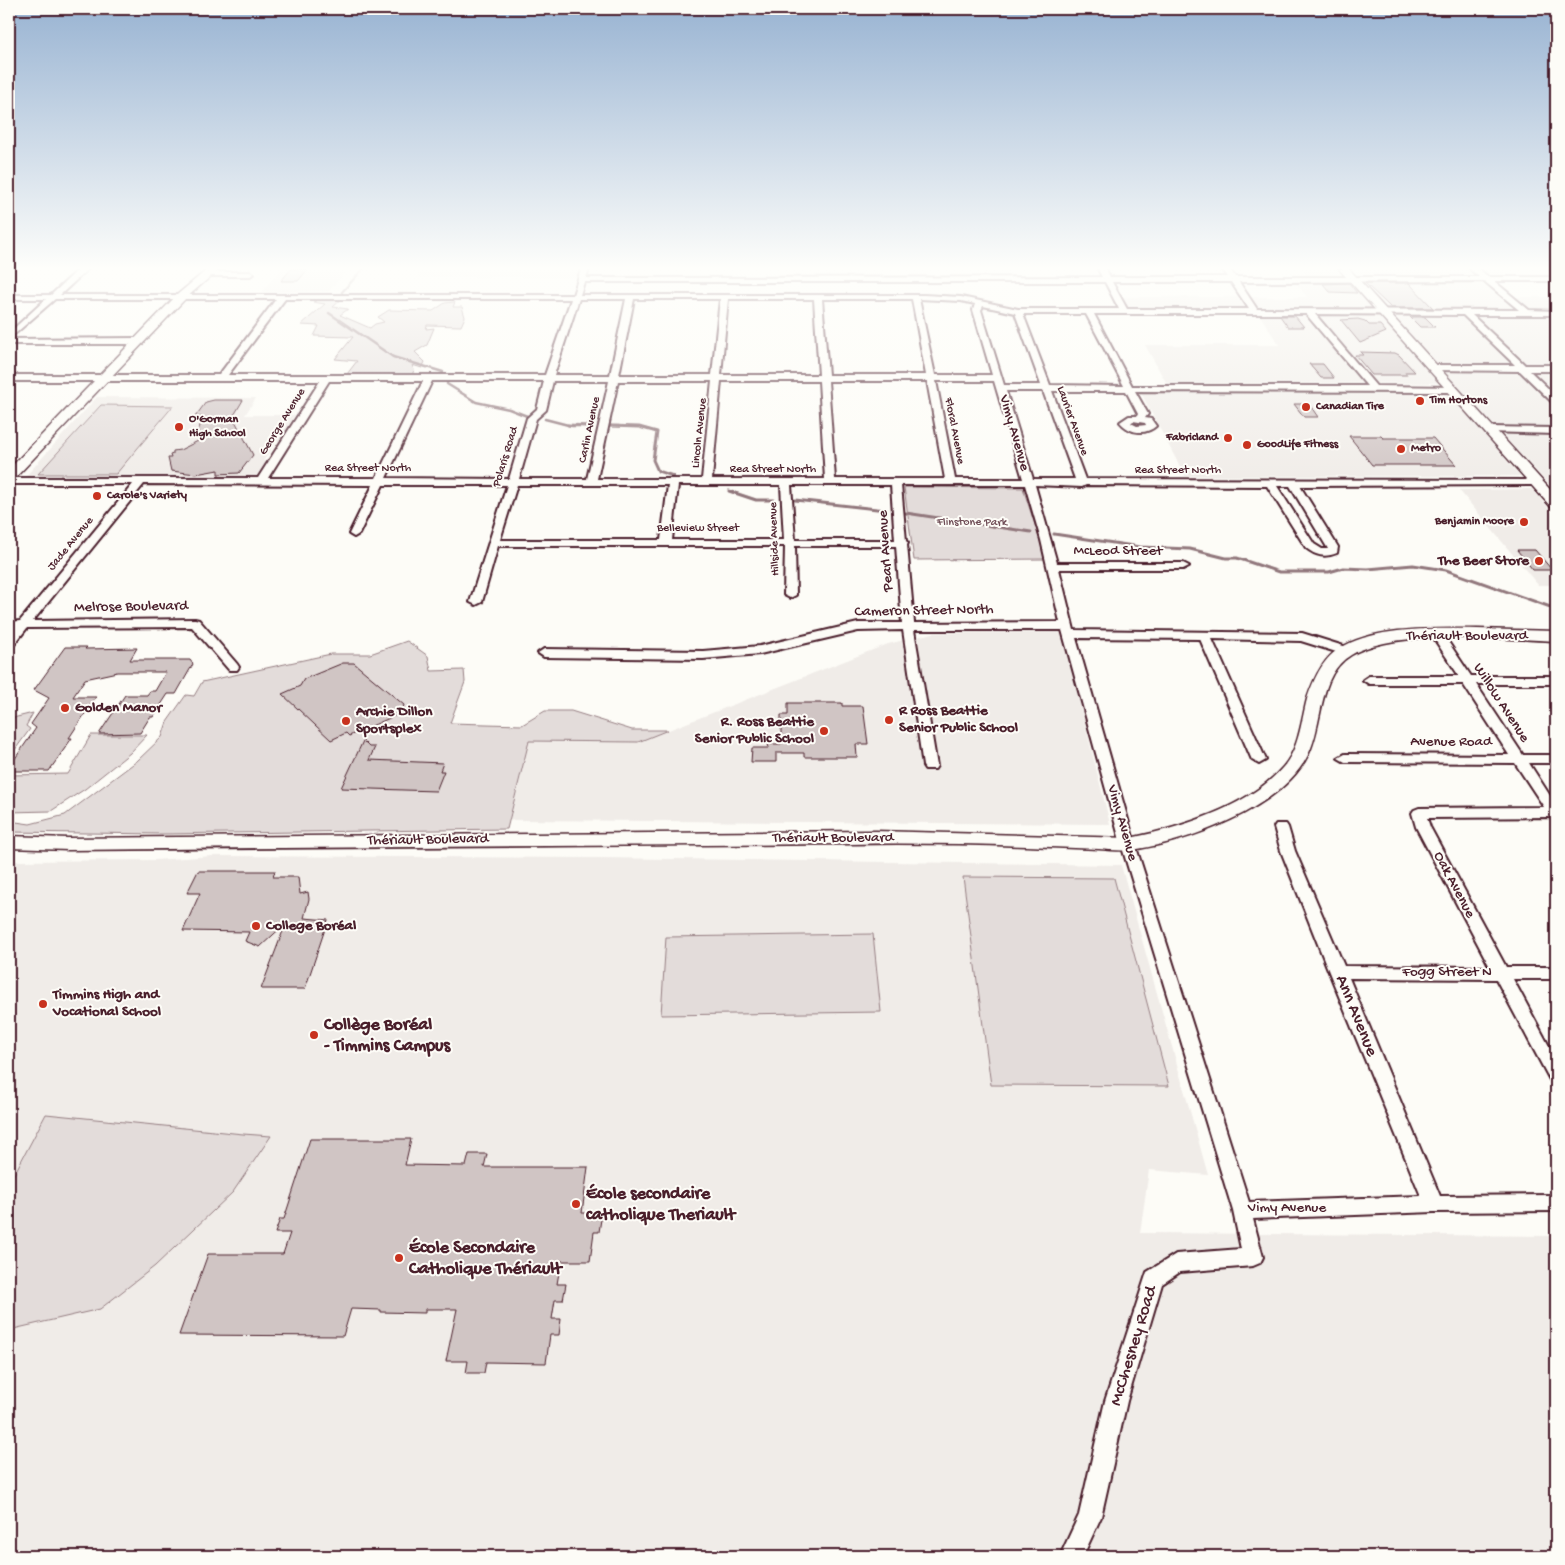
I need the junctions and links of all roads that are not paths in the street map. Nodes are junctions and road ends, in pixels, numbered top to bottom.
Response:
1 (137, 342) edge
2 (248, 342) edge
3 (561, 342) edge
4 (621, 342) edge
5 (721, 342) edge
6 (818, 342) edge
7 (923, 342) edge
8 (986, 342) edge
9 (1030, 342) edge
10 (1105, 342) edge
11 (1334, 342) edge
12 (1412, 342) edge
13 (1495, 342) edge
14 (1435, 368) junction
15 (1522, 368) junction
16 (1556, 368) edge
17 (103, 377) junction
18 (222, 377) junction
19 (327, 377) junction
20 (429, 377) junction
21 (549, 377) junction
22 (614, 377) junction
23 (9, 378) edge
24 (718, 378) junction
25 (822, 378) junction
26 (930, 378) junction
27 (997, 378) junction
28 (1002, 388) junction
29 (1130, 388) junction
30 (1453, 388) junction
31 (1047, 389) junction
32 (1374, 389) junction
33 (1556, 401) edge
34 (1140, 418) dead end
35 (1490, 430) junction
36 (1556, 431) edge
37 (9, 476) edge
38 (9, 480) edge
39 (141, 481) junction
40 (261, 481) junction
41 (379, 481) junction
42 (513, 481) junction
43 (592, 481) junction
44 (673, 482) junction
45 (707, 482) junction
46 (786, 482) junction
47 (830, 482) junction
48 (896, 482) junction
49 (951, 483) junction
50 (1537, 483) junction
51 (1028, 484) junction
52 (1082, 484) junction
53 (1271, 484) junction
54 (1294, 484) junction
55 (1556, 504) edge
56 (900, 513) joint
57 (354, 534) dead end
58 (494, 543) junction
59 (666, 543) junction
60 (790, 543) junction
61 (902, 543) junction
62 (1053, 566) junction
63 (1183, 566) dead end
64 (790, 595) dead end
65 (476, 602) dead end
66 (9, 625) edge
67 (23, 625) junction
68 (908, 627) junction
69 (1068, 630) junction
70 (1437, 634) junction
71 (1205, 636) junction
72 (1556, 636) edge
73 (9, 643) edge
74 (1346, 651) junction
75 (544, 653) dead end
76 (233, 667) dead end
77 (1369, 680) dead end
78 (1466, 680) junction
79 (1556, 680) edge
80 (1345, 758) dead end
81 (1519, 759) junction
82 (1556, 759) edge
83 (1259, 760) dead end
84 (930, 766) dead end
85 (1555, 813) edge
86 (1282, 827) dead end
87 (9, 842) edge
88 (1128, 844) junction
89 (1338, 972) junction
90 (1500, 972) junction
91 (1556, 973) edge
92 (1556, 1075) edge
93 (1556, 1203) edge
94 (1434, 1204) junction
95 (1242, 1211) junction
96 (1070, 1556) edge

1 - 17 main road
2 - 18 street
3 - 21 street, Polaris Road
4 - 22 street, Carlin Avenue
5 - 24 street, Lincoln Avenue
6 - 25 street
7 - 26 street, Floral Avenue
8 - 27 street, Vimy Avenue
9 - 31 street, Laurier Avenue
10 - 29 street
11 - 32 street
12 - 14 main road
13 - 15 street
14 - 15 street
14 - 30 main road
15 - 16 street
15 - 33 street
17 - 18 street
17 - 23 street
17 - 37 main road
18 - 19 street
19 - 20 street
19 - 40 street, George Avenue
20 - 21 street
20 - 41 street
21 - 22 street
21 - 42 street, Polaris Road
22 - 24 street
22 - 43 street, Carlin Avenue
24 - 25 street
24 - 45 street, Lincoln Avenue
25 - 26 street
25 - 47 street
26 - 27 street
26 - 49 street, Floral Avenue
27 - 28 street, Vimy Avenue
28 - 31 street
28 - 51 street, Vimy Avenue
29 - 31 street
29 - 32 street
29 - 34 street
30 - 32 street
30 - 35 main road
31 - 52 street, Laurier Avenue
35 - 36 street
35 - 50 main road
38 - 39 street, Rea Street North
39 - 40 street, Rea Street North
39 - 67 street, Jade Avenue
40 - 41 street, Rea Street North
41 - 42 street, Rea Street North
41 - 57 street
42 - 43 street, Rea Street North
42 - 58 street, Polaris Road
43 - 44 street, Rea Street North
44 - 45 street, Rea Street North
44 - 59 street
45 - 46 street, Rea Street North
46 - 47 street, Rea Street North
46 - 60 street, Hillside Avenue
47 - 48 street, Rea Street North
48 - 49 street, Rea Street North
48 - 56 street, Pearl Avenue
49 - 51 street, Rea Street North
50 - 54 street, Rea Street North
50 - 55 main road
51 - 52 street, Rea Street North
51 - 62 street, Vimy Avenue
52 - 53 street, Rea Street North
53 - 54 street, Rea Street North
53 - 54 street
56 - 61 street, Pearl Avenue
58 - 59 street, Belleview Street
58 - 65 street, Polaris Road
59 - 60 street, Belleview Street
60 - 61 street, Belleview Street
60 - 64 street, Hillside Avenue
61 - 68 street, Pearl Avenue
62 - 63 street, McLeod Street
62 - 69 street, Vimy Avenue
66 - 67 street, Melrose Boulevard
67 - 73 street, Jade Avenue
67 - 76 street, Melrose Boulevard
68 - 69 street, Cameron Street North
68 - 75 street, Cameron Street North
68 - 84 street, Pearl Avenue
69 - 71 street, Cameron Street North
69 - 88 street, Vimy Avenue
70 - 72 main road, Thériault Boulevard
70 - 74 main road, Thériault Boulevard
70 - 78 street, Willow Avenue
71 - 74 street, Cameron Street North
71 - 83 street
74 - 88 main road, Thériault Boulevard
77 - 78 street
78 - 79 street
78 - 81 street, Willow Avenue
80 - 81 street, Avenue Road
81 - 82 street, Avenue Road
81 - 85 street, Willow Avenue
85 - 90 street, Oak Avenue
86 - 89 street, Ann Avenue
87 - 88 main road, Thériault Boulevard
88 - 95 street, Vimy Avenue
89 - 90 street, Fogg Street N
89 - 94 street, Ann Avenue
90 - 91 street, Fogg Street N
90 - 92 street, Oak Avenue
93 - 94 street, Vimy Avenue
94 - 95 street, Vimy Avenue
95 - 96 street, McChesney Road

